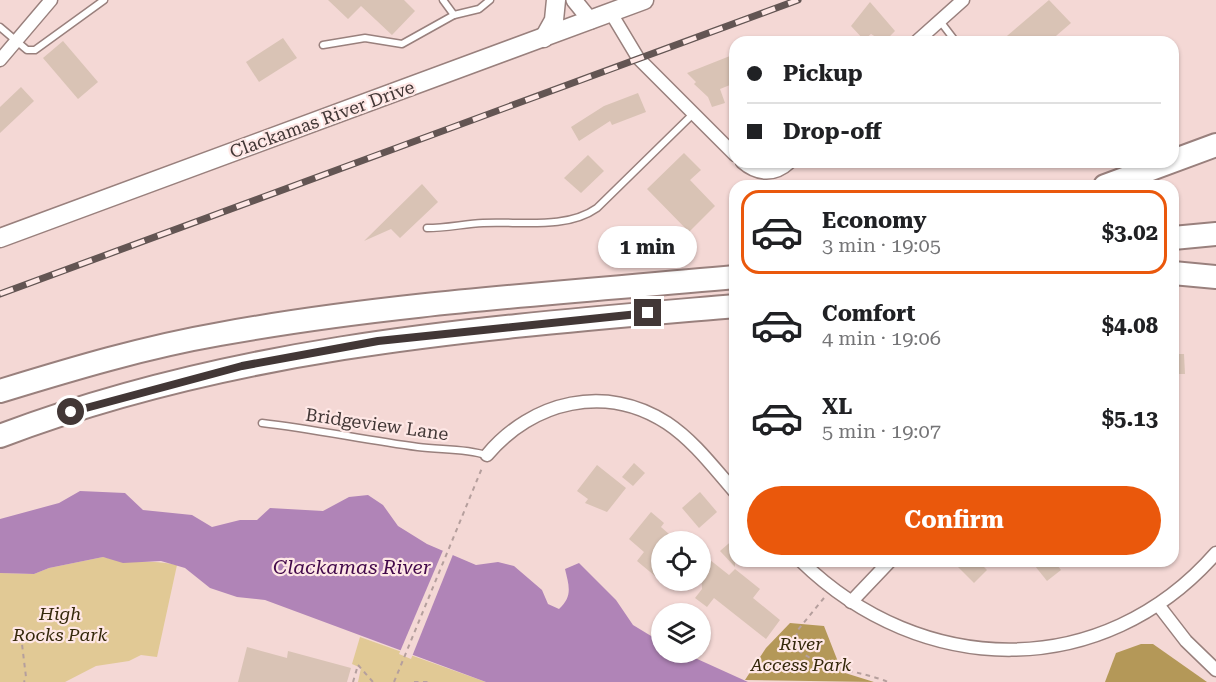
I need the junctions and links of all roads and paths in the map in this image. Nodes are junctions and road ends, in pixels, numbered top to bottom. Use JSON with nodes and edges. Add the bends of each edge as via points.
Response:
{"nodes":[{"id":1,"x":51,"y":0,"type":"edge"},
{"id":2,"x":104,"y":0,"type":"edge"},
{"id":3,"x":443,"y":0,"type":"edge"},
{"id":4,"x":490,"y":0,"type":"edge"},
{"id":5,"x":556,"y":0,"type":"edge"},
{"id":6,"x":574,"y":0,"type":"edge"},
{"id":7,"x":644,"y":0,"type":"edge"},
{"id":8,"x":963,"y":0,"type":"edge"},
{"id":9,"x":612,"y":13,"type":"junction"},
{"id":10,"x":454,"y":15,"type":"junction"},
{"id":11,"x":939,"y":20,"type":"junction"},
{"id":12,"x":591,"y":21,"type":"junction"},
{"id":13,"x":0,"y":27,"type":"edge"},
{"id":14,"x":922,"y":36,"type":"edge"},
{"id":15,"x":951,"y":36,"type":"edge"},
{"id":16,"x":544,"y":38,"type":"junction"},
{"id":17,"x":16,"y":41,"type":"junction"},
{"id":18,"x":323,"y":45,"type":"dead end"},
{"id":19,"x":0,"y":60,"type":"edge"},
{"id":20,"x":693,"y":114,"type":"junction"},
{"id":21,"x":1216,"y":145,"type":"edge"},
{"id":22,"x":729,"y":149,"type":"edge"},
{"id":23,"x":1179,"y":159,"type":"edge"},
{"id":24,"x":748,"y":168,"type":"edge"},
{"id":25,"x":782,"y":168,"type":"edge"},
{"id":26,"x":1154,"y":168,"type":"edge"},
{"id":27,"x":1121,"y":180,"type":"edge"},
{"id":28,"x":427,"y":228,"type":"dead end"},
{"id":29,"x":1216,"y":234,"type":"edge"},
{"id":30,"x":1179,"y":237,"type":"edge"},
{"id":31,"x":0,"y":238,"type":"edge"},
{"id":32,"x":1216,"y":264,"type":"edge"},
{"id":33,"x":1179,"y":267,"type":"edge"},
{"id":34,"x":729,"y":270,"type":"edge"},
{"id":35,"x":1179,"y":274,"type":"edge"},
{"id":36,"x":1216,"y":277,"type":"edge"},
{"id":37,"x":729,"y":278,"type":"edge"},
{"id":38,"x":665,"y":284,"type":"junction"},
{"id":39,"x":729,"y":307,"type":"edge"},
{"id":40,"x":0,"y":391,"type":"edge"},
{"id":41,"x":262,"y":423,"type":"dead end"},
{"id":42,"x":0,"y":436,"type":"edge"},
{"id":43,"x":484,"y":461,"type":"junction"},
{"id":44,"x":729,"y":485,"type":"edge"},
{"id":45,"x":1216,"y":553,"type":"edge"},
{"id":46,"x":808,"y":567,"type":"edge"},
{"id":47,"x":884,"y":567,"type":"edge"},
{"id":48,"x":833,"y":588,"type":"junction"},
{"id":49,"x":851,"y":602,"type":"junction"},
{"id":50,"x":1159,"y":606,"type":"junction"},
{"id":51,"x":21,"y":636,"type":"dead end"},
{"id":52,"x":1216,"y":670,"type":"edge"},
{"id":53,"x":24,"y":682,"type":"edge"},
{"id":54,"x":353,"y":682,"type":"edge"},
{"id":55,"x":373,"y":682,"type":"edge"},
{"id":56,"x":394,"y":682,"type":"edge"},
{"id":57,"x":414,"y":682,"type":"edge"},
{"id":58,"x":432,"y":682,"type":"edge"},
{"id":59,"x":888,"y":682,"type":"edge"}],
"edges":[{"from":1,"to":17,"type":"street"},
{"from":2,"to":17,"type":"lane","via":[[35,50],[27,50]]},
{"from":3,"to":10,"type":"lane"},
{"from":4,"to":10,"type":"lane","via":[[479,9]]},
{"from":5,"to":16,"type":"main road","via":[[554,20]]},
{"from":6,"to":12,"type":"street"},
{"from":7,"to":9,"type":"main road","name":"Clackamas River Drive"},
{"from":8,"to":11,"type":"street"},
{"from":9,"to":12,"type":"main road","name":"Clackamas River Drive"},
{"from":9,"to":20,"type":"street","via":[[638,58]]},
{"from":10,"to":18,"type":"lane","via":[[402,44],[365,38]]},
{"from":11,"to":14,"type":"street"},
{"from":11,"to":15,"type":"lane"},
{"from":12,"to":16,"type":"main road","name":"Clackamas River Drive"},
{"from":13,"to":17,"type":"lane"},
{"from":16,"to":31,"type":"main road","name":"Clackamas River Drive"},
{"from":17,"to":19,"type":"street"},
{"from":20,"to":22,"type":"street"},
{"from":20,"to":28,"type":"lane","via":[[584,218]]},
{"from":21,"to":23,"type":"highway"},
{"from":24,"to":25,"type":"street","via":[[765,173]]},
{"from":26,"to":27,"type":"highway"},
{"from":29,"to":30,"type":"highway"},
{"from":32,"to":33,"type":"highway"},
{"from":34,"to":38,"type":"highway"},
{"from":35,"to":36,"type":"highway"},
{"from":37,"to":38,"type":"highway"},
{"from":38,"to":40,"type":"highway","via":[[287,323],[147,350]]},
{"from":39,"to":42,"type":"highway","via":[[378,341],[191,378]]},
{"from":41,"to":43,"type":"lane","name":"Bridgeview Lane","via":[[417,447],[472,451]]},
{"from":43,"to":44,"type":"street","via":[[513,428],[537,414],[570,403],[611,402],[641,410],[668,424]]},
{"from":43,"to":56,"type":"path"},
{"from":45,"to":50,"type":"street"},
{"from":46,"to":48,"type":"street"},
{"from":47,"to":49,"type":"street"},
{"from":48,"to":49,"type":"street"},
{"from":48,"to":59,"type":"path","via":[[797,631],[796,648],[803,656],[820,663]]},
{"from":49,"to":50,"type":"street","via":[[931,640],[1008,650],[1065,645],[1100,636]]},
{"from":50,"to":52,"type":"street","via":[[1186,641]]},
{"from":51,"to":53,"type":"path"},
{"from":54,"to":55,"type":"path","via":[[358,665]]},
{"from":57,"to":58,"type":"path"}]}
